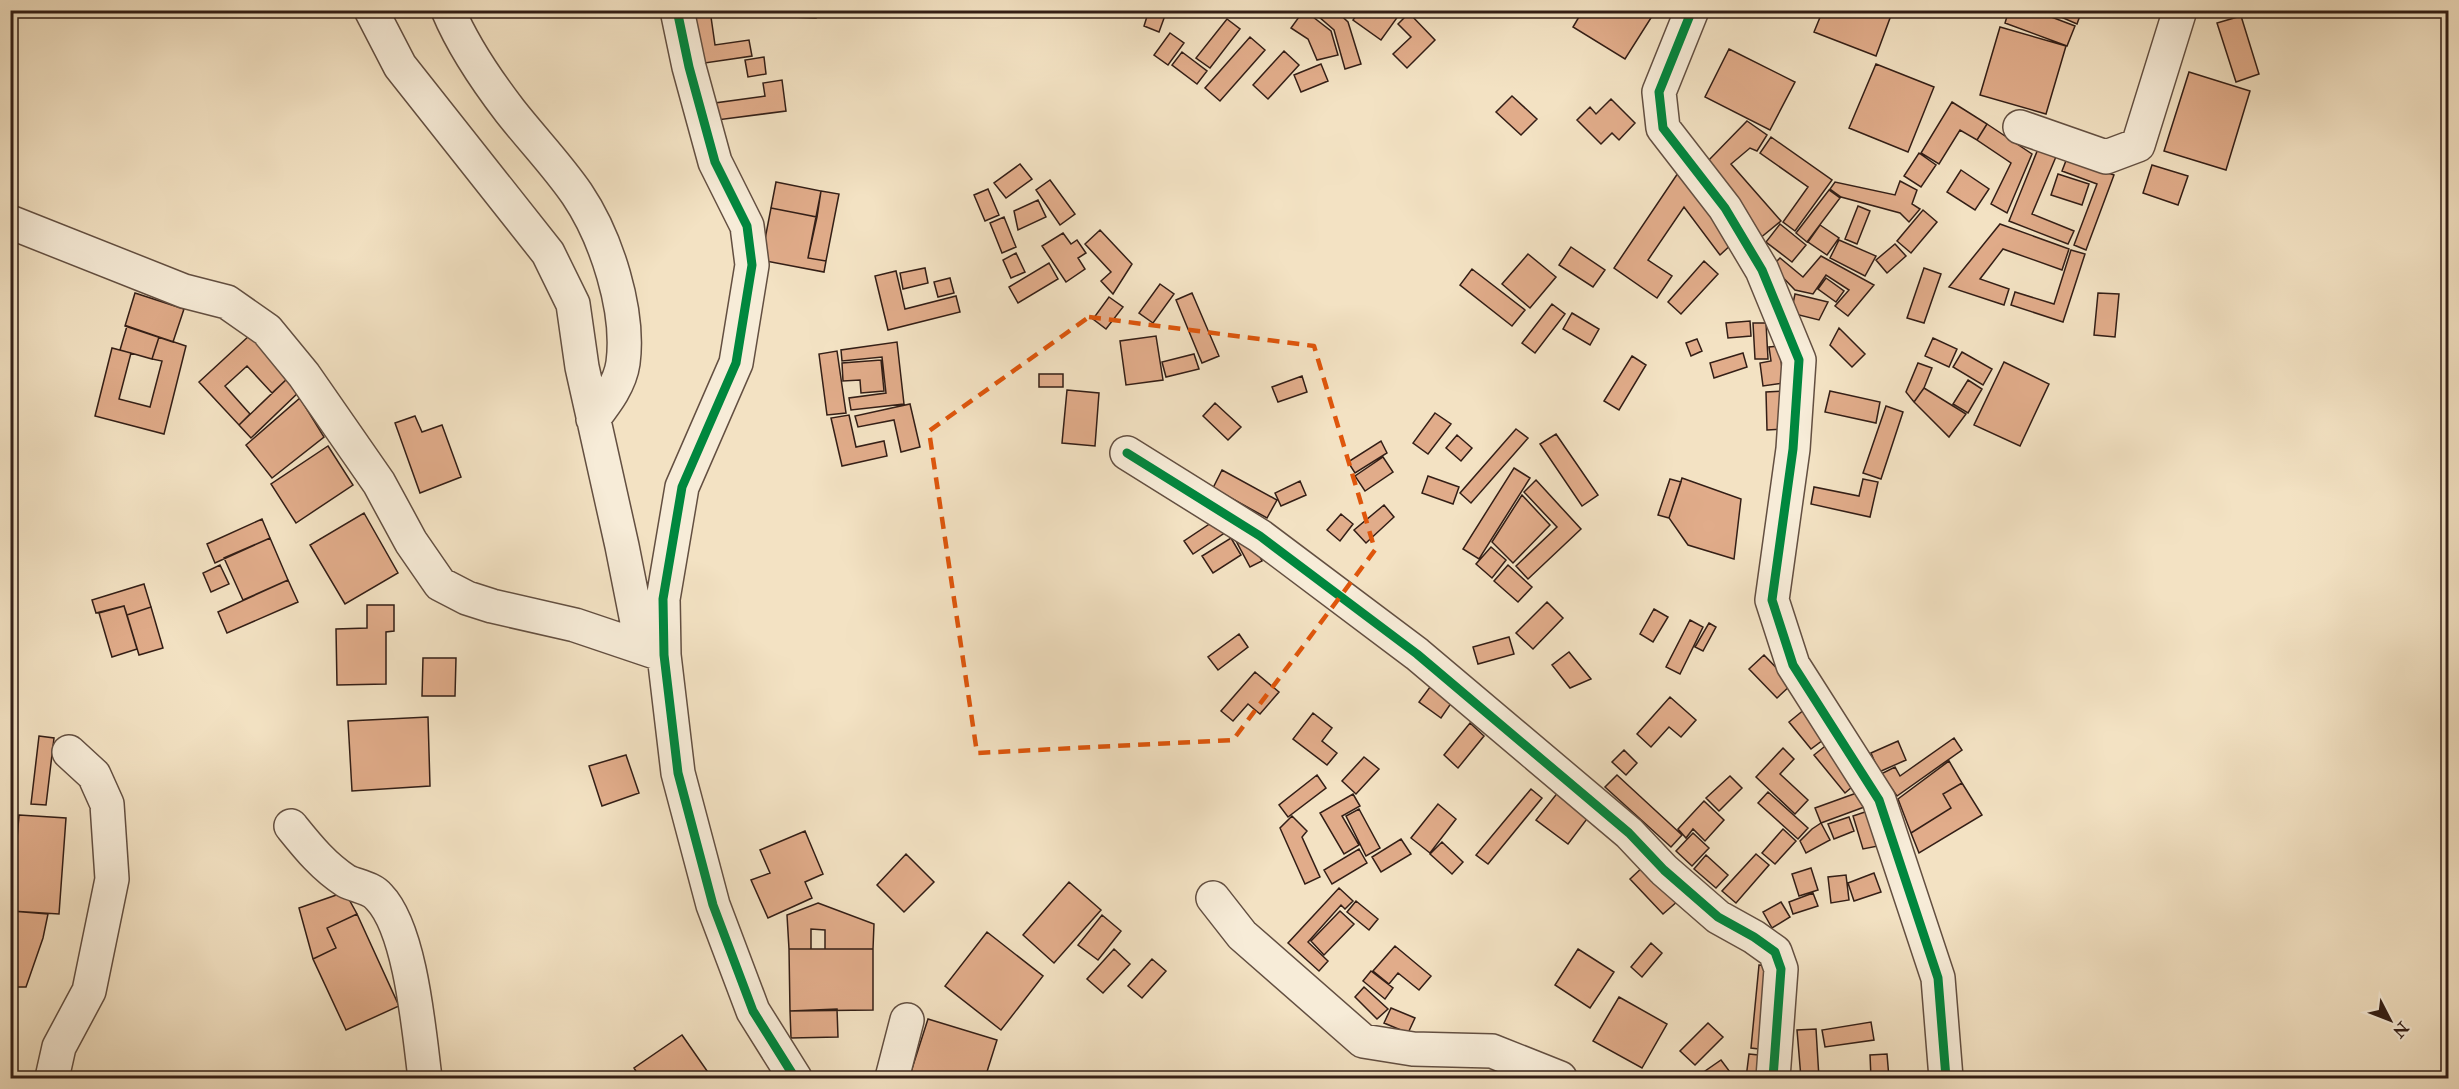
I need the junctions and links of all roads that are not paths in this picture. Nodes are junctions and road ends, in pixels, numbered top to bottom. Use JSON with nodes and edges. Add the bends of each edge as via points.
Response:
{"nodes":[{"id":1,"x":371,"y":10,"type":"edge"},
{"id":2,"x":448,"y":10,"type":"edge"},
{"id":3,"x":677,"y":10,"type":"edge"},
{"id":4,"x":1692,"y":10,"type":"edge"},
{"id":5,"x":2180,"y":10,"type":"edge"},
{"id":6,"x":2020,"y":127,"type":"dead end"},
{"id":7,"x":10,"y":222,"type":"edge"},
{"id":8,"x":593,"y":419,"type":"junction"},
{"id":9,"x":1127,"y":453,"type":"dead end"},
{"id":10,"x":653,"y":651,"type":"junction"},
{"id":11,"x":69,"y":752,"type":"dead end"},
{"id":12,"x":291,"y":826,"type":"dead end"},
{"id":13,"x":1213,"y":898,"type":"dead end"},
{"id":14,"x":907,"y":1020,"type":"dead end"},
{"id":15,"x":52,"y":1078,"type":"edge"},
{"id":16,"x":425,"y":1078,"type":"edge"},
{"id":17,"x":795,"y":1078,"type":"edge"},
{"id":18,"x":892,"y":1078,"type":"edge"},
{"id":19,"x":1560,"y":1078,"type":"edge"},
{"id":20,"x":1773,"y":1078,"type":"edge"},
{"id":21,"x":1946,"y":1078,"type":"edge"}],
"edges":[{"from":1,"to":8,"type":"street","via":[[399,66],[548,253],[573,304]]},
{"from":2,"to":8,"type":"street","via":[[457,31],[510,111],[578,195],[610,260],[623,317],[623,364],[612,394]]},
{"from":3,"to":10,"type":"street","via":[[715,162],[747,226],[752,265],[736,363],[682,487]]},
{"from":4,"to":21,"type":"street","via":[[1659,92],[1663,128],[1725,208],[1762,270],[1799,360],[1793,449],[1772,600],[1793,665],[1879,800],[1938,978]]},
{"from":5,"to":6,"type":"street","via":[[2138,145],[2106,157]]},
{"from":7,"to":10,"type":"street","via":[[184,291],[227,302],[267,330],[304,375],[379,483],[411,542],[440,584],[492,606],[575,625]]},
{"from":8,"to":10,"type":"street"},
{"from":9,"to":20,"type":"street","via":[[1260,536],[1417,654],[1629,833],[1718,917],[1775,952],[1781,969]]},
{"from":10,"to":17,"type":"street","via":[[678,773],[712,905],[753,1011]]},
{"from":11,"to":15,"type":"street","via":[[94,775],[107,804],[112,879],[89,991],[59,1047]]},
{"from":12,"to":16,"type":"street","via":[[319,862],[378,895],[394,917],[415,999]]},
{"from":13,"to":19,"type":"street","via":[[1242,935],[1363,1041],[1413,1049],[1492,1051]]},
{"from":14,"to":18,"type":"street"}]}
